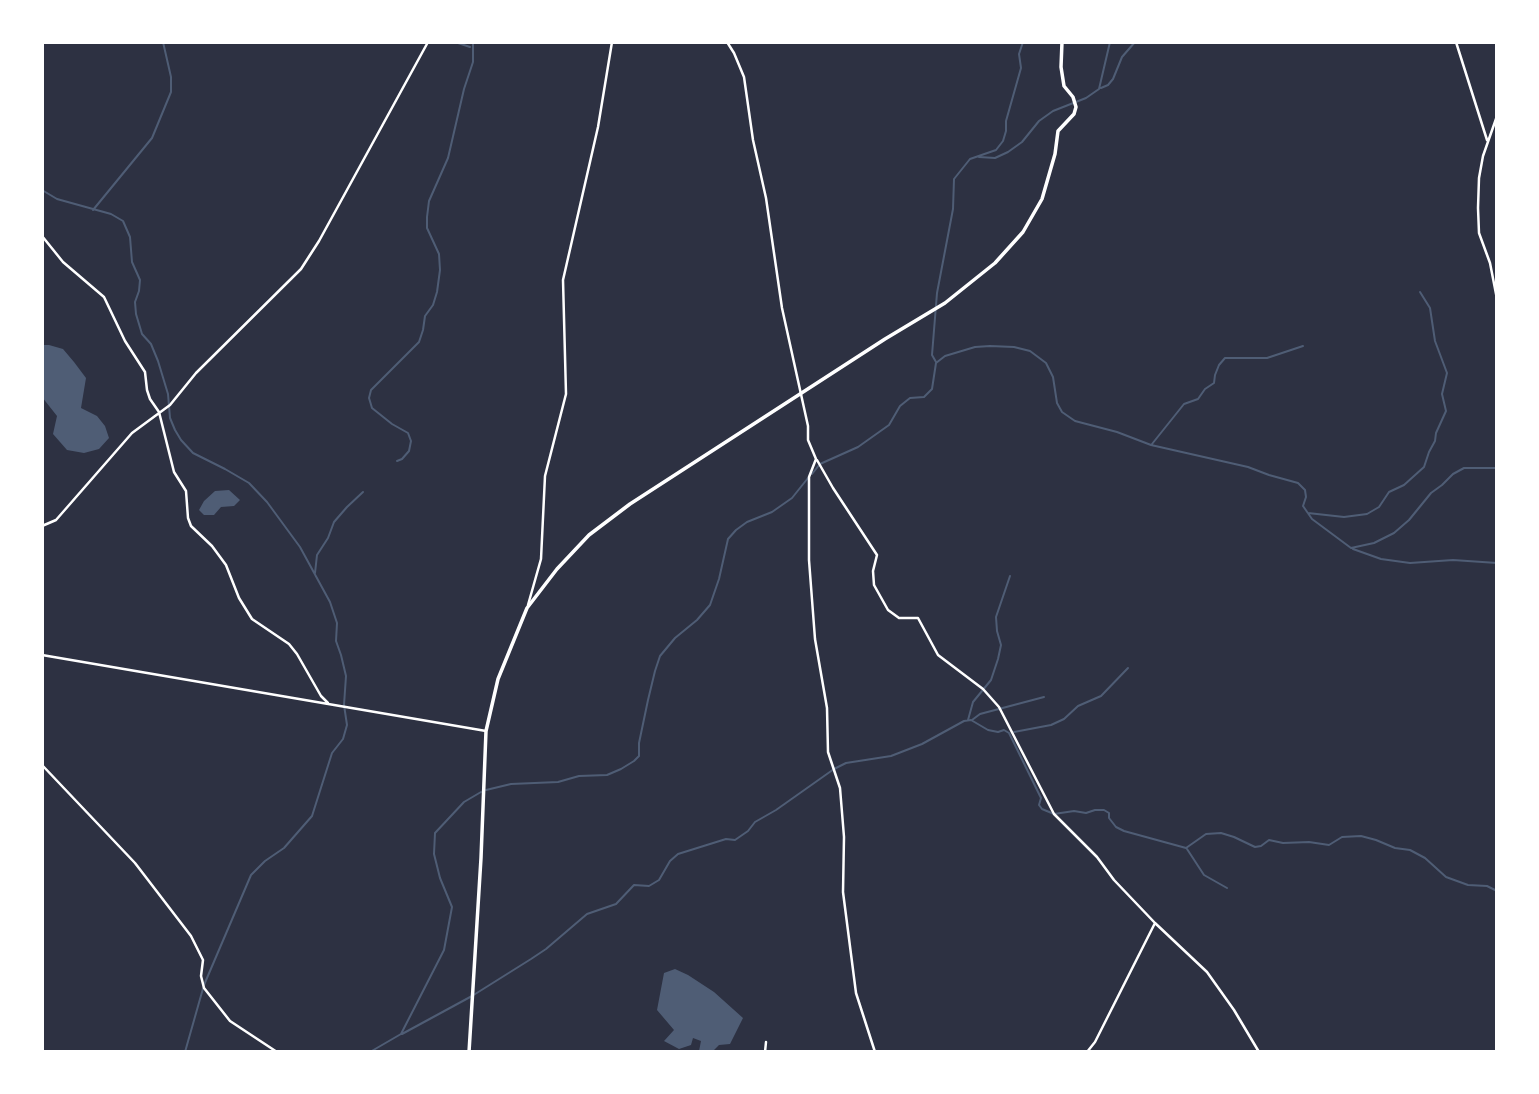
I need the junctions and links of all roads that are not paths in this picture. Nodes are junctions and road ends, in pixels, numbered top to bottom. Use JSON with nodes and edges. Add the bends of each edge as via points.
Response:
{"nodes":[{"id":1,"x":428,"y":42,"type":"edge"},
{"id":2,"x":611,"y":42,"type":"edge"},
{"id":3,"x":727,"y":42,"type":"edge"},
{"id":4,"x":1062,"y":42,"type":"edge"},
{"id":5,"x":1456,"y":42,"type":"edge"},
{"id":6,"x":1497,"y":116,"type":"edge"},
{"id":7,"x":1487,"y":140,"type":"junction"},
{"id":8,"x":42,"y":236,"type":"edge"},
{"id":9,"x":1497,"y":299,"type":"edge"},
{"id":10,"x":800,"y":394,"type":"junction"},
{"id":11,"x":159,"y":412,"type":"junction"},
{"id":12,"x":816,"y":457,"type":"junction"},
{"id":13,"x":42,"y":526,"type":"edge"},
{"id":14,"x":527,"y":608,"type":"junction"},
{"id":15,"x":42,"y":655,"type":"edge"},
{"id":16,"x":328,"y":703,"type":"junction"},
{"id":17,"x":486,"y":731,"type":"junction"},
{"id":18,"x":42,"y":765,"type":"edge"},
{"id":19,"x":1155,"y":923,"type":"junction"},
{"id":20,"x":766,"y":1042,"type":"dead end"},
{"id":21,"x":277,"y":1052,"type":"edge"},
{"id":22,"x":469,"y":1052,"type":"edge"},
{"id":23,"x":765,"y":1052,"type":"edge"},
{"id":24,"x":875,"y":1052,"type":"edge"},
{"id":25,"x":1087,"y":1052,"type":"edge"},
{"id":26,"x":1259,"y":1052,"type":"edge"}],
"edges":[{"from":1,"to":11,"type":"street","via":[[301,269]]},
{"from":2,"to":14,"type":"street","via":[[598,127],[563,280],[566,394],[545,477],[541,559]]},
{"from":3,"to":10,"type":"street","via":[[744,77]]},
{"from":4,"to":10,"type":"street","via":[[1064,86],[1076,107],[1058,131],[1042,200],[1023,232],[995,263],[945,303]]},
{"from":5,"to":7,"type":"street"},
{"from":6,"to":7,"type":"street"},
{"from":7,"to":9,"type":"street","via":[[1479,178],[1479,233]]},
{"from":8,"to":11,"type":"street","via":[[63,262],[104,296],[145,372],[150,399]]},
{"from":10,"to":12,"type":"street","via":[[808,440]]},
{"from":10,"to":14,"type":"street","via":[[589,535]]},
{"from":11,"to":13,"type":"street","via":[[132,433],[56,520]]},
{"from":11,"to":16,"type":"street","via":[[174,472],[186,491],[191,526],[226,565],[252,619],[289,644]]},
{"from":12,"to":19,"type":"street","via":[[877,555],[874,585],[888,610],[899,618],[918,618],[938,655],[999,707],[1054,814]]},
{"from":12,"to":24,"type":"street","via":[[809,477],[815,639],[827,708],[828,752],[840,788],[843,892],[856,993]]},
{"from":14,"to":17,"type":"street","via":[[498,679]]},
{"from":15,"to":16,"type":"street"},
{"from":16,"to":17,"type":"street"},
{"from":17,"to":22,"type":"street"},
{"from":18,"to":21,"type":"street","via":[[135,863],[191,936],[204,960],[204,988],[230,1021]]},
{"from":19,"to":25,"type":"street"},
{"from":19,"to":26,"type":"street","via":[[1207,972]]},
{"from":20,"to":23,"type":"street"}]}
